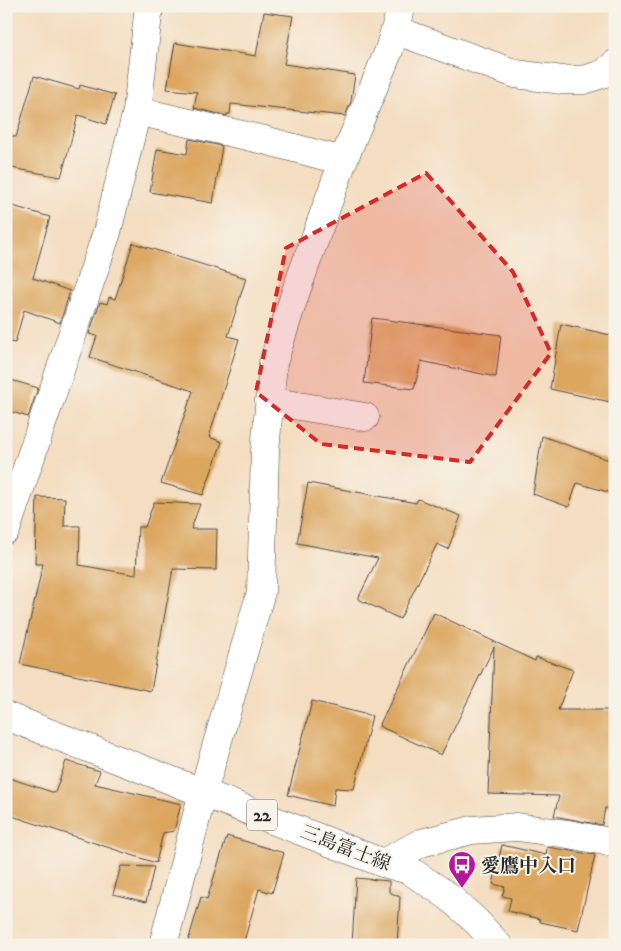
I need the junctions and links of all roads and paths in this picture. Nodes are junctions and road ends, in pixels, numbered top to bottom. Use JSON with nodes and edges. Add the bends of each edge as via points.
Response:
{"nodes":[{"id":1,"x":149,"y":6,"type":"edge"},
{"id":2,"x":399,"y":18,"type":"edge"},
{"id":3,"x":615,"y":64,"type":"edge"},
{"id":4,"x":136,"y":111,"type":"junction"},
{"id":5,"x":343,"y":161,"type":"junction"},
{"id":6,"x":269,"y":401,"type":"junction"},
{"id":7,"x":366,"y":417,"type":"dead end"},
{"id":8,"x":6,"y":530,"type":"edge"},
{"id":9,"x":6,"y":716,"type":"edge"},
{"id":10,"x":202,"y":792,"type":"junction"},
{"id":11,"x":615,"y":843,"type":"edge"},
{"id":12,"x":383,"y":863,"type":"junction"},
{"id":13,"x":162,"y":945,"type":"edge"},
{"id":14,"x":498,"y":945,"type":"edge"}],
"edges":[{"from":1,"to":4,"type":"street"},
{"from":2,"to":3,"type":"street","via":[[516,74],[584,80],[605,73]]},
{"from":2,"to":5,"type":"street"},
{"from":4,"to":5,"type":"street"},
{"from":4,"to":8,"type":"street","via":[[108,232]]},
{"from":5,"to":6,"type":"street","via":[[273,363]]},
{"from":6,"to":7,"type":"street"},
{"from":6,"to":10,"type":"street","via":[[264,451],[261,592]]},
{"from":9,"to":10,"type":"street","name":"三島富士線","number":"22"},
{"from":10,"to":12,"type":"street","name":"三島富士線","number":"22"},
{"from":10,"to":13,"type":"street"},
{"from":11,"to":12,"type":"street","via":[[517,827],[472,830],[421,843]]},
{"from":12,"to":14,"type":"street","name":"三島富士線","number":"22","via":[[409,870],[448,896]]}]}
